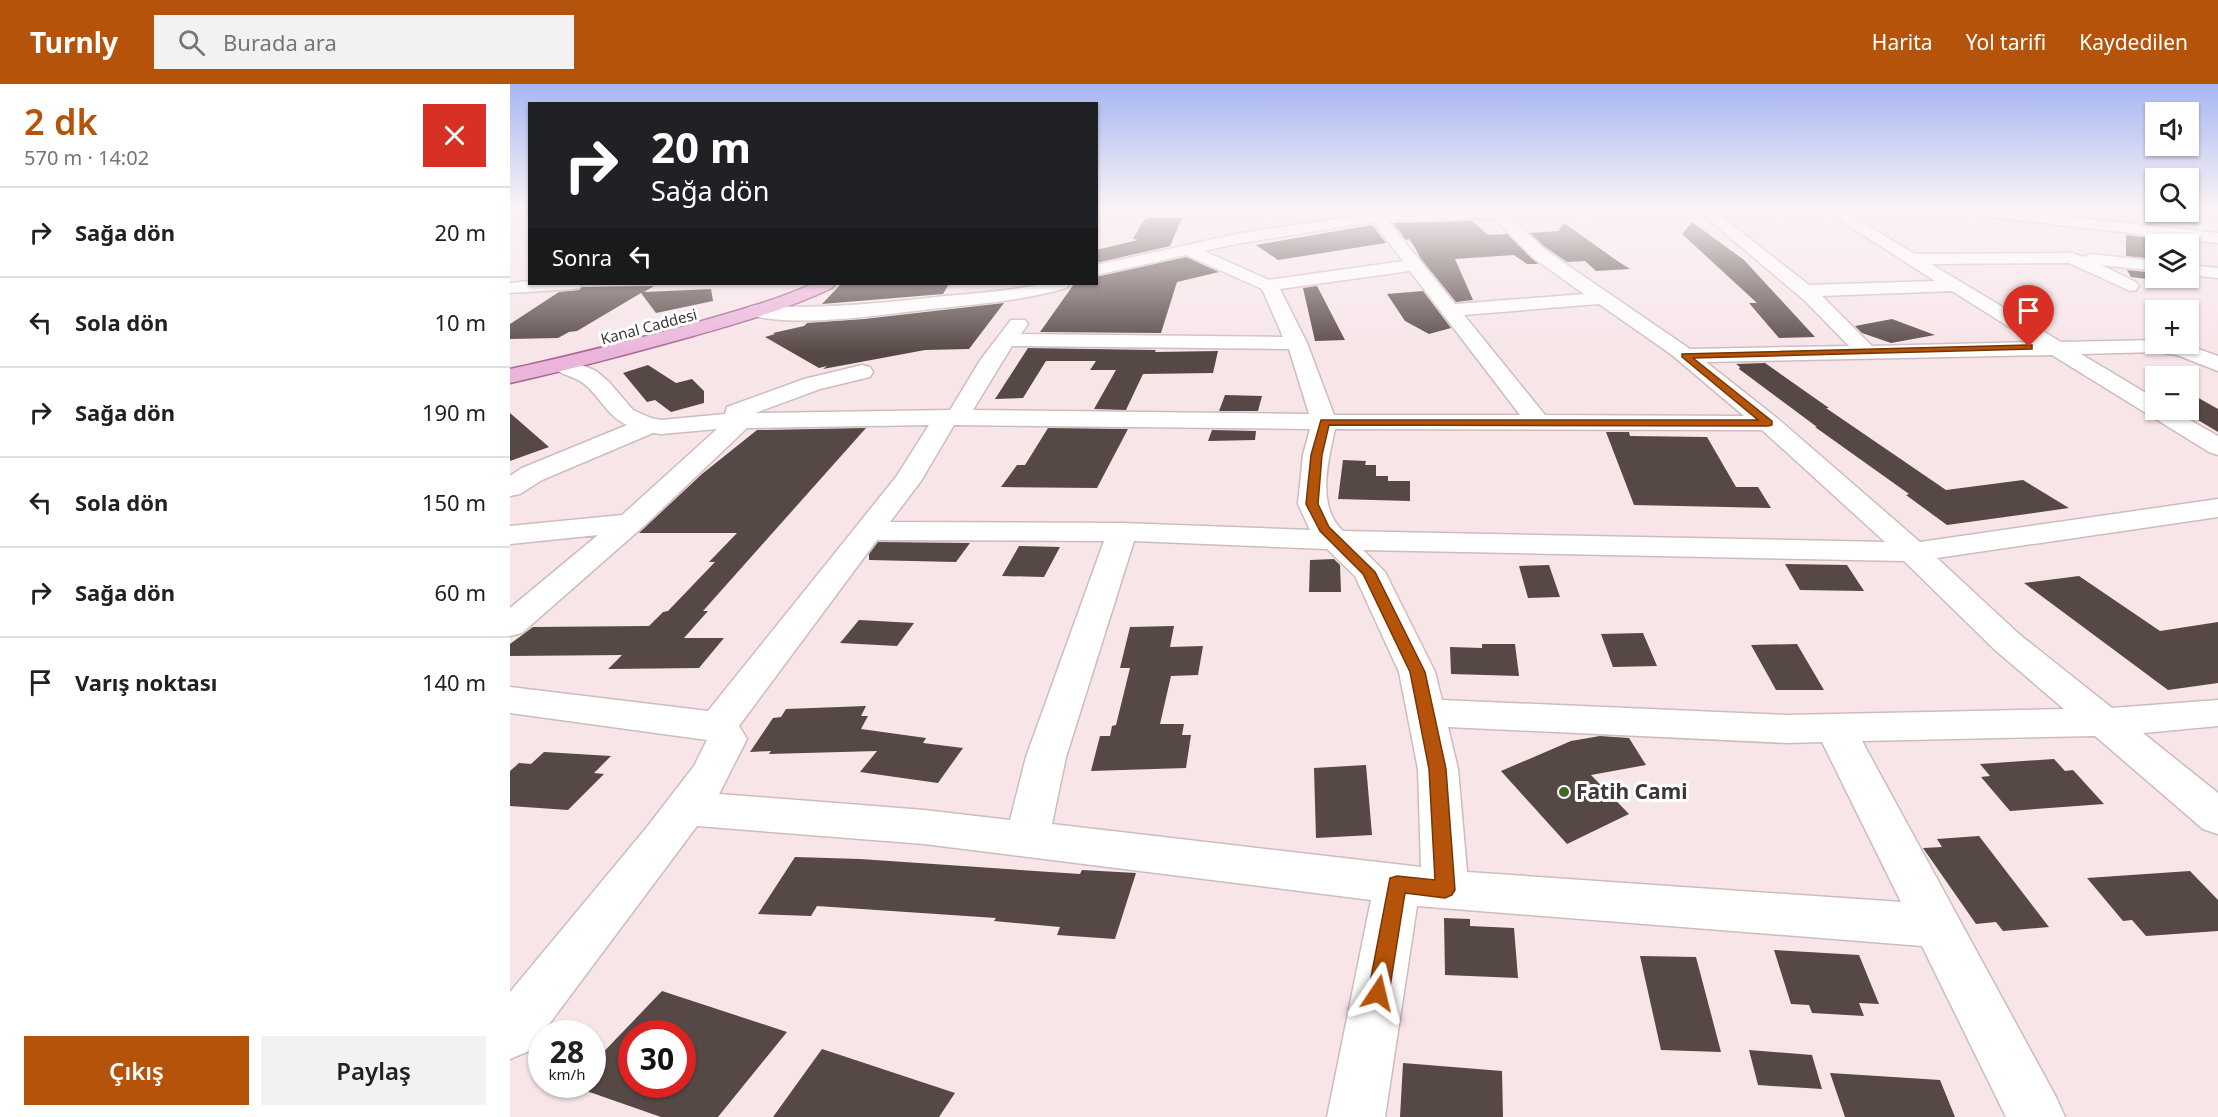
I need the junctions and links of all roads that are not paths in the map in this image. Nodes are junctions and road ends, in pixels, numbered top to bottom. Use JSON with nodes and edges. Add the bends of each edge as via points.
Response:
{"nodes":[{"id":1,"x":1155,"y":256,"type":"edge"},
{"id":2,"x":1202,"y":256,"type":"edge"},
{"id":3,"x":1407,"y":256,"type":"edge"},
{"id":4,"x":1542,"y":256,"type":"edge"},
{"id":5,"x":1762,"y":256,"type":"edge"},
{"id":6,"x":1905,"y":256,"type":"edge"},
{"id":7,"x":2068,"y":256,"type":"edge"},
{"id":8,"x":2072,"y":258,"type":"junction"},
{"id":9,"x":1909,"y":259,"type":"junction"},
{"id":10,"x":1414,"y":265,"type":"junction"},
{"id":11,"x":2145,"y":265,"type":"edge"},
{"id":12,"x":1098,"y":270,"type":"edge"},
{"id":13,"x":2199,"y":271,"type":"edge"},
{"id":14,"x":528,"y":272,"type":"edge"},
{"id":15,"x":2218,"y":273,"type":"edge"},
{"id":16,"x":552,"y":285,"type":"edge"},
{"id":17,"x":783,"y":285,"type":"edge"},
{"id":18,"x":824,"y":285,"type":"edge"},
{"id":19,"x":1269,"y":285,"type":"junction"},
{"id":20,"x":1050,"y":286,"type":"edge"},
{"id":21,"x":1953,"y":286,"type":"junction"},
{"id":22,"x":2130,"y":286,"type":"dead end"},
{"id":23,"x":510,"y":287,"type":"edge"},
{"id":24,"x":1806,"y":291,"type":"junction"},
{"id":25,"x":1600,"y":298,"type":"junction"},
{"id":26,"x":1449,"y":310,"type":"junction"},
{"id":27,"x":756,"y":311,"type":"junction"},
{"id":28,"x":1006,"y":340,"type":"junction"},
{"id":29,"x":1296,"y":343,"type":"junction"},
{"id":30,"x":2052,"y":347,"type":"junction"},
{"id":31,"x":1865,"y":351,"type":"junction"},
{"id":32,"x":1685,"y":356,"type":"junction"},
{"id":33,"x":510,"y":360,"type":"edge"},
{"id":34,"x":2218,"y":364,"type":"edge"},
{"id":35,"x":562,"y":365,"type":"junction"},
{"id":36,"x":862,"y":372,"type":"dead end"},
{"id":37,"x":510,"y":376,"type":"edge"},
{"id":38,"x":2145,"y":402,"type":"edge"},
{"id":39,"x":951,"y":417,"type":"junction"},
{"id":40,"x":2174,"y":420,"type":"edge"},
{"id":41,"x":740,"y":421,"type":"junction"},
{"id":42,"x":1324,"y":422,"type":"junction"},
{"id":43,"x":1538,"y":422,"type":"junction"},
{"id":44,"x":703,"y":423,"type":"junction"},
{"id":45,"x":1768,"y":423,"type":"junction"},
{"id":46,"x":650,"y":425,"type":"junction"},
{"id":47,"x":2218,"y":447,"type":"edge"},
{"id":48,"x":510,"y":488,"type":"edge"},
{"id":49,"x":2218,"y":508,"type":"edge"},
{"id":50,"x":629,"y":523,"type":"junction"},
{"id":51,"x":868,"y":531,"type":"junction"},
{"id":52,"x":1122,"y":532,"type":"junction"},
{"id":53,"x":510,"y":535,"type":"edge"},
{"id":54,"x":1336,"y":540,"type":"junction"},
{"id":55,"x":1913,"y":552,"type":"junction"},
{"id":56,"x":510,"y":625,"type":"edge"},
{"id":57,"x":510,"y":700,"type":"edge"},
{"id":58,"x":1426,"y":713,"type":"junction"},
{"id":59,"x":2218,"y":713,"type":"edge"},
{"id":60,"x":2104,"y":722,"type":"junction"},
{"id":61,"x":718,"y":726,"type":"junction"},
{"id":62,"x":1835,"y":728,"type":"junction"},
{"id":63,"x":686,"y":808,"type":"junction"},
{"id":64,"x":2218,"y":817,"type":"edge"},
{"id":65,"x":1027,"y":839,"type":"junction"},
{"id":66,"x":1421,"y":887,"type":"junction"},
{"id":67,"x":1938,"y":926,"type":"junction"},
{"id":68,"x":510,"y":1033,"type":"edge"},
{"id":69,"x":1356,"y":1117,"type":"edge"},
{"id":70,"x":2036,"y":1117,"type":"edge"}],
"edges":[{"from":1,"to":12,"type":"street"},
{"from":2,"to":19,"type":"street"},
{"from":3,"to":10,"type":"street"},
{"from":4,"to":25,"type":"street"},
{"from":5,"to":24,"type":"street"},
{"from":6,"to":9,"type":"street"},
{"from":7,"to":8,"type":"street"},
{"from":8,"to":9,"type":"street"},
{"from":8,"to":11,"type":"street"},
{"from":8,"to":22,"type":"street"},
{"from":9,"to":21,"type":"street"},
{"from":10,"to":19,"type":"street"},
{"from":10,"to":26,"type":"street"},
{"from":13,"to":15,"type":"street"},
{"from":14,"to":23,"type":"street"},
{"from":16,"to":23,"type":"street"},
{"from":17,"to":33,"type":"main road","name":"Kanal Caddesi","via":[[668,324]]},
{"from":18,"to":27,"type":"main road"},
{"from":19,"to":29,"type":"street"},
{"from":20,"to":27,"type":"street","via":[[1014,294],[836,312],[791,315]]},
{"from":20,"to":28,"type":"street"},
{"from":21,"to":24,"type":"street"},
{"from":21,"to":30,"type":"street"},
{"from":24,"to":31,"type":"street"},
{"from":25,"to":26,"type":"street"},
{"from":25,"to":32,"type":"street"},
{"from":26,"to":43,"type":"street"},
{"from":27,"to":35,"type":"main road"},
{"from":28,"to":29,"type":"street"},
{"from":28,"to":39,"type":"street"},
{"from":29,"to":42,"type":"street"},
{"from":30,"to":31,"type":"street"},
{"from":30,"to":34,"type":"street","via":[[2158,346],[2181,349]]},
{"from":30,"to":38,"type":"street"},
{"from":31,"to":32,"type":"street"},
{"from":32,"to":45,"type":"street"},
{"from":35,"to":37,"type":"main road"},
{"from":35,"to":46,"type":"street","via":[[588,376],[624,415]]},
{"from":36,"to":44,"type":"street","via":[[812,384]]},
{"from":39,"to":41,"type":"street"},
{"from":39,"to":42,"type":"street"},
{"from":39,"to":51,"type":"street"},
{"from":40,"to":47,"type":"street"},
{"from":41,"to":44,"type":"street"},
{"from":41,"to":50,"type":"street"},
{"from":42,"to":43,"type":"street"},
{"from":42,"to":54,"type":"street","via":[[1316,455],[1312,504],[1324,529]]},
{"from":43,"to":45,"type":"street"},
{"from":44,"to":46,"type":"street"},
{"from":45,"to":55,"type":"street"},
{"from":46,"to":48,"type":"street","via":[[532,474]]},
{"from":49,"to":55,"type":"street"},
{"from":50,"to":53,"type":"street"},
{"from":50,"to":56,"type":"street"},
{"from":51,"to":52,"type":"street"},
{"from":51,"to":61,"type":"street"},
{"from":52,"to":54,"type":"street"},
{"from":52,"to":65,"type":"street","via":[[1046,757]]},
{"from":54,"to":55,"type":"street"},
{"from":54,"to":58,"type":"street","via":[[1369,572],[1417,672]]},
{"from":55,"to":60,"type":"street","via":[[2007,642]]},
{"from":57,"to":61,"type":"street"},
{"from":58,"to":62,"type":"street"},
{"from":58,"to":66,"type":"street","via":[[1438,769]]},
{"from":59,"to":60,"type":"street"},
{"from":60,"to":62,"type":"street"},
{"from":60,"to":64,"type":"street"},
{"from":61,"to":63,"type":"street","via":[[727,739],[710,775]]},
{"from":62,"to":67,"type":"street"},
{"from":63,"to":65,"type":"street"},
{"from":63,"to":68,"type":"street"},
{"from":65,"to":66,"type":"street"},
{"from":66,"to":67,"type":"street"},
{"from":66,"to":69,"type":"street"},
{"from":67,"to":70,"type":"street"}]}
